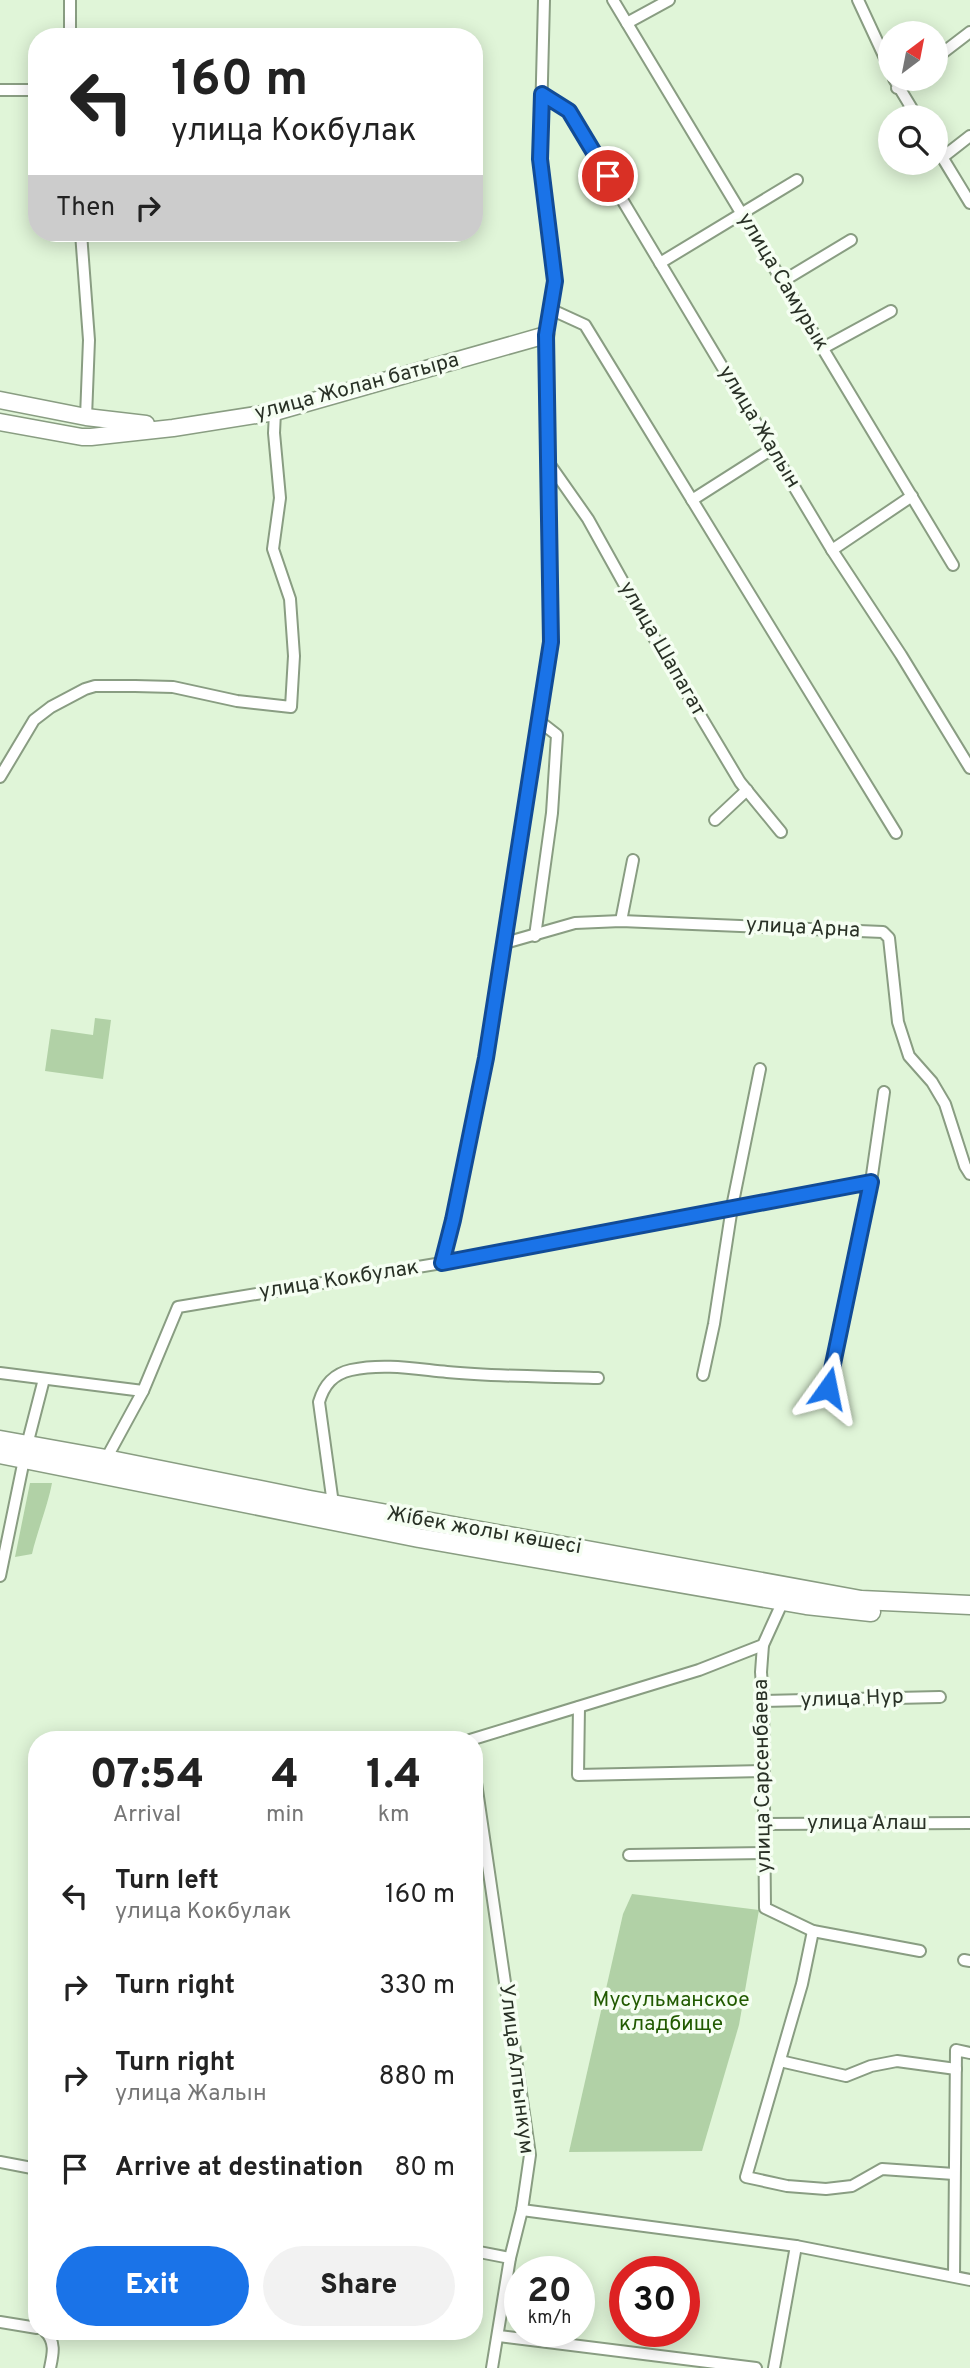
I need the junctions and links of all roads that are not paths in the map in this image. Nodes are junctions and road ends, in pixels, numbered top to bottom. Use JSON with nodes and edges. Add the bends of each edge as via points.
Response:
{"nodes":[{"id":1,"x":70,"y":0,"type":"edge"},
{"id":2,"x":544,"y":0,"type":"edge"},
{"id":3,"x":613,"y":0,"type":"edge"},
{"id":4,"x":669,"y":0,"type":"edge"},
{"id":5,"x":859,"y":1,"type":"edge"},
{"id":6,"x":627,"y":23,"type":"junction"},
{"id":7,"x":70,"y":28,"type":"edge"},
{"id":8,"x":970,"y":32,"type":"edge"},
{"id":9,"x":878,"y":43,"type":"edge"},
{"id":10,"x":948,"y":49,"type":"edge"},
{"id":11,"x":0,"y":90,"type":"edge"},
{"id":12,"x":28,"y":90,"type":"edge"},
{"id":13,"x":542,"y":94,"type":"junction"},
{"id":14,"x":970,"y":136,"type":"edge"},
{"id":15,"x":948,"y":153,"type":"edge"},
{"id":16,"x":948,"y":166,"type":"edge"},
{"id":17,"x":797,"y":180,"type":"dead end"},
{"id":18,"x":970,"y":203,"type":"edge"},
{"id":19,"x":742,"y":214,"type":"junction"},
{"id":20,"x":851,"y":240,"type":"dead end"},
{"id":21,"x":82,"y":242,"type":"edge"},
{"id":22,"x":660,"y":263,"type":"junction"},
{"id":23,"x":783,"y":281,"type":"junction"},
{"id":24,"x":550,"y":309,"type":"junction"},
{"id":25,"x":891,"y":311,"type":"dead end"},
{"id":26,"x":546,"y":335,"type":"junction"},
{"id":27,"x":823,"y":348,"type":"junction"},
{"id":28,"x":0,"y":400,"type":"edge"},
{"id":29,"x":275,"y":412,"type":"junction"},
{"id":30,"x":86,"y":417,"type":"junction"},
{"id":31,"x":0,"y":422,"type":"edge"},
{"id":32,"x":173,"y":428,"type":"junction"},
{"id":33,"x":772,"y":449,"type":"junction"},
{"id":34,"x":548,"y":463,"type":"junction"},
{"id":35,"x":912,"y":496,"type":"junction"},
{"id":36,"x":692,"y":500,"type":"junction"},
{"id":37,"x":832,"y":550,"type":"junction"},
{"id":38,"x":953,"y":565,"type":"dead end"},
{"id":39,"x":539,"y":721,"type":"junction"},
{"id":40,"x":970,"y":768,"type":"edge"},
{"id":41,"x":0,"y":777,"type":"edge"},
{"id":42,"x":747,"y":790,"type":"junction"},
{"id":43,"x":715,"y":820,"type":"dead end"},
{"id":44,"x":781,"y":832,"type":"dead end"},
{"id":45,"x":896,"y":833,"type":"dead end"},
{"id":46,"x":632,"y":860,"type":"dead end"},
{"id":47,"x":621,"y":922,"type":"junction"},
{"id":48,"x":535,"y":936,"type":"junction"},
{"id":49,"x":505,"y":943,"type":"junction"},
{"id":50,"x":760,"y":1069,"type":"dead end"},
{"id":51,"x":884,"y":1091,"type":"dead end"},
{"id":52,"x":970,"y":1174,"type":"edge"},
{"id":53,"x":871,"y":1182,"type":"junction"},
{"id":54,"x":732,"y":1207,"type":"junction"},
{"id":55,"x":442,"y":1263,"type":"junction"},
{"id":56,"x":0,"y":1373,"type":"edge"},
{"id":57,"x":703,"y":1375,"type":"dead end"},
{"id":58,"x":598,"y":1378,"type":"dead end"},
{"id":59,"x":44,"y":1379,"type":"junction"},
{"id":60,"x":828,"y":1388,"type":"dead end"},
{"id":61,"x":143,"y":1391,"type":"junction"},
{"id":62,"x":0,"y":1440,"type":"edge"},
{"id":63,"x":26,"y":1452,"type":"junction"},
{"id":64,"x":0,"y":1454,"type":"edge"},
{"id":65,"x":106,"y":1459,"type":"junction"},
{"id":66,"x":332,"y":1504,"type":"junction"},
{"id":67,"x":0,"y":1577,"type":"edge"},
{"id":68,"x":783,"y":1601,"type":"junction"},
{"id":69,"x":970,"y":1605,"type":"edge"},
{"id":70,"x":970,"y":1616,"type":"edge"},
{"id":71,"x":763,"y":1645,"type":"junction"},
{"id":72,"x":940,"y":1697,"type":"dead end"},
{"id":73,"x":763,"y":1701,"type":"junction"},
{"id":74,"x":579,"y":1707,"type":"junction"},
{"id":75,"x":483,"y":1736,"type":"edge"},
{"id":76,"x":763,"y":1771,"type":"junction"},
{"id":77,"x":970,"y":1823,"type":"edge"},
{"id":78,"x":765,"y":1824,"type":"junction"},
{"id":79,"x":483,"y":1831,"type":"edge"},
{"id":80,"x":764,"y":1853,"type":"junction"},
{"id":81,"x":629,"y":1855,"type":"dead end"},
{"id":82,"x":813,"y":1931,"type":"junction"},
{"id":83,"x":920,"y":1951,"type":"dead end"},
{"id":84,"x":970,"y":2053,"type":"edge"},
{"id":85,"x":780,"y":2061,"type":"junction"},
{"id":86,"x":956,"y":2069,"type":"junction"},
{"id":87,"x":0,"y":2162,"type":"edge"},
{"id":88,"x":28,"y":2167,"type":"edge"},
{"id":89,"x":954,"y":2174,"type":"junction"},
{"id":90,"x":522,"y":2210,"type":"junction"},
{"id":91,"x":796,"y":2246,"type":"junction"},
{"id":92,"x":483,"y":2253,"type":"edge"},
{"id":93,"x":510,"y":2256,"type":"edge"},
{"id":94,"x":504,"y":2257,"type":"edge"},
{"id":95,"x":954,"y":2276,"type":"junction"},
{"id":96,"x":970,"y":2280,"type":"edge"},
{"id":97,"x":504,"y":2301,"type":"edge"},
{"id":98,"x":0,"y":2322,"type":"edge"},
{"id":99,"x":28,"y":2327,"type":"edge"},
{"id":100,"x":499,"y":2336,"type":"junction"},
{"id":101,"x":51,"y":2340,"type":"edge"},
{"id":102,"x":50,"y":2368,"type":"edge"},
{"id":103,"x":492,"y":2368,"type":"edge"},
{"id":104,"x":756,"y":2368,"type":"edge"},
{"id":105,"x":774,"y":2368,"type":"edge"}],
"edges":[{"from":1,"to":7,"type":"street"},
{"from":2,"to":13,"type":"street"},
{"from":3,"to":6,"type":"street","name":"улица Самурык"},
{"from":4,"to":6,"type":"street"},
{"from":5,"to":9,"type":"street"},
{"from":6,"to":19,"type":"street","name":"улица Самурык"},
{"from":8,"to":10,"type":"street"},
{"from":11,"to":12,"type":"street"},
{"from":13,"to":22,"type":"street","name":"улица Жалын","via":[[569,111]]},
{"from":13,"to":24,"type":"street","via":[[540,159],[555,281]]},
{"from":14,"to":15,"type":"street"},
{"from":16,"to":18,"type":"street"},
{"from":17,"to":19,"type":"street"},
{"from":19,"to":22,"type":"street"},
{"from":19,"to":23,"type":"street","name":"улица Самурык"},
{"from":20,"to":23,"type":"street"},
{"from":21,"to":30,"type":"street","via":[[89,340]]},
{"from":22,"to":33,"type":"street","name":"улица Жалын"},
{"from":23,"to":27,"type":"street","name":"улица Самурык"},
{"from":24,"to":26,"type":"street"},
{"from":24,"to":36,"type":"street","via":[[584,325]]},
{"from":25,"to":27,"type":"street"},
{"from":26,"to":29,"type":"street","name":"улица Жолан батыра"},
{"from":26,"to":34,"type":"street"},
{"from":27,"to":35,"type":"street","name":"улица Самурык"},
{"from":28,"to":30,"type":"street"},
{"from":29,"to":32,"type":"street","name":"улица Жолан батыра"},
{"from":29,"to":41,"type":"street","via":[[280,498],[273,549],[292,611],[291,707],[173,687],[95,686],[34,720]]},
{"from":30,"to":32,"type":"street"},
{"from":31,"to":32,"type":"street","name":"улица Жолан батыра","via":[[82,437]]},
{"from":33,"to":36,"type":"street"},
{"from":33,"to":37,"type":"street","name":"улица Жалын"},
{"from":34,"to":39,"type":"street","via":[[551,642]]},
{"from":34,"to":42,"type":"street","name":"улица Шапагат","via":[[588,519]]},
{"from":35,"to":37,"type":"street"},
{"from":35,"to":38,"type":"street","name":"улица Самурык"},
{"from":36,"to":45,"type":"street"},
{"from":37,"to":40,"type":"street","name":"улица Жалын"},
{"from":39,"to":48,"type":"street","via":[[556,735],[552,813]]},
{"from":39,"to":49,"type":"street"},
{"from":42,"to":43,"type":"street"},
{"from":42,"to":44,"type":"street","name":"улица Шапагат"},
{"from":46,"to":47,"type":"street"},
{"from":47,"to":48,"type":"street","name":"улица Арна","via":[[575,923]]},
{"from":47,"to":52,"type":"street","name":"улица Арна","via":[[883,932],[889,938],[898,1022],[909,1056],[945,1104]]},
{"from":48,"to":49,"type":"street","name":"улица Арна"},
{"from":49,"to":55,"type":"street"},
{"from":50,"to":54,"type":"street"},
{"from":51,"to":53,"type":"street"},
{"from":53,"to":54,"type":"street","name":"улица Кокбулак"},
{"from":53,"to":60,"type":"street"},
{"from":54,"to":55,"type":"street","name":"улица Кокбулак"},
{"from":54,"to":57,"type":"street"},
{"from":55,"to":61,"type":"street","name":"улица Кокбулак","via":[[178,1307]]},
{"from":56,"to":59,"type":"street"},
{"from":58,"to":66,"type":"street","via":[[402,1366],[350,1370],[331,1379],[319,1402]]},
{"from":59,"to":61,"type":"street"},
{"from":59,"to":63,"type":"street"},
{"from":61,"to":65,"type":"street","name":"улица Кокбулак"},
{"from":62,"to":63,"type":"main road","name":"Жібек жолы көшесі"},
{"from":63,"to":64,"type":"main road","name":"Жібек жолы көшесі"},
{"from":63,"to":65,"type":"main road","name":"Жібек жолы көшесі"},
{"from":63,"to":67,"type":"street"},
{"from":63,"to":68,"type":"main road","name":"Жібек жолы көшесі","via":[[419,1538]]},
{"from":65,"to":66,"type":"main road","name":"Жібек жолы көшесі"},
{"from":66,"to":69,"type":"main road","name":"Жібек жолы көшесі","via":[[861,1600]]},
{"from":68,"to":70,"type":"main road","name":"Жібек жолы көшесі","via":[[855,1611]]},
{"from":68,"to":71,"type":"street"},
{"from":71,"to":73,"type":"street","name":"улица Сарсенбаева"},
{"from":71,"to":74,"type":"street"},
{"from":72,"to":73,"type":"street","name":"улица Нур"},
{"from":73,"to":76,"type":"street","name":"улица Сарсенбаева"},
{"from":74,"to":75,"type":"street"},
{"from":74,"to":76,"type":"street","via":[[578,1775]]},
{"from":76,"to":78,"type":"street","name":"улица Сарсенбаева"},
{"from":77,"to":78,"type":"street","name":"улица Алаш"},
{"from":78,"to":80,"type":"street","name":"улица Сарсенбаева"},
{"from":79,"to":90,"type":"street","name":"Улица Алтынкум","via":[[530,2155]]},
{"from":80,"to":81,"type":"street"},
{"from":80,"to":82,"type":"street","name":"улица Сарсенбаева","via":[[765,1908]]},
{"from":82,"to":83,"type":"street"},
{"from":82,"to":85,"type":"street"},
{"from":84,"to":86,"type":"street","via":[[956,2050]]},
{"from":85,"to":86,"type":"street","via":[[846,2076],[897,2061]]},
{"from":85,"to":89,"type":"street","via":[[746,2177],[826,2189],[852,2186],[882,2169]]},
{"from":86,"to":89,"type":"street"},
{"from":87,"to":88,"type":"street"},
{"from":89,"to":95,"type":"street"},
{"from":90,"to":91,"type":"street"},
{"from":90,"to":93,"type":"street","name":"Улица Алтынкум"},
{"from":91,"to":95,"type":"street"},
{"from":91,"to":105,"type":"street"},
{"from":92,"to":94,"type":"street"},
{"from":95,"to":96,"type":"street"},
{"from":97,"to":100,"type":"street","name":"Улица Алтынкум"},
{"from":98,"to":99,"type":"street"},
{"from":100,"to":103,"type":"street","name":"Улица Алтынкум"},
{"from":100,"to":104,"type":"street"},
{"from":101,"to":102,"type":"street"}]}
